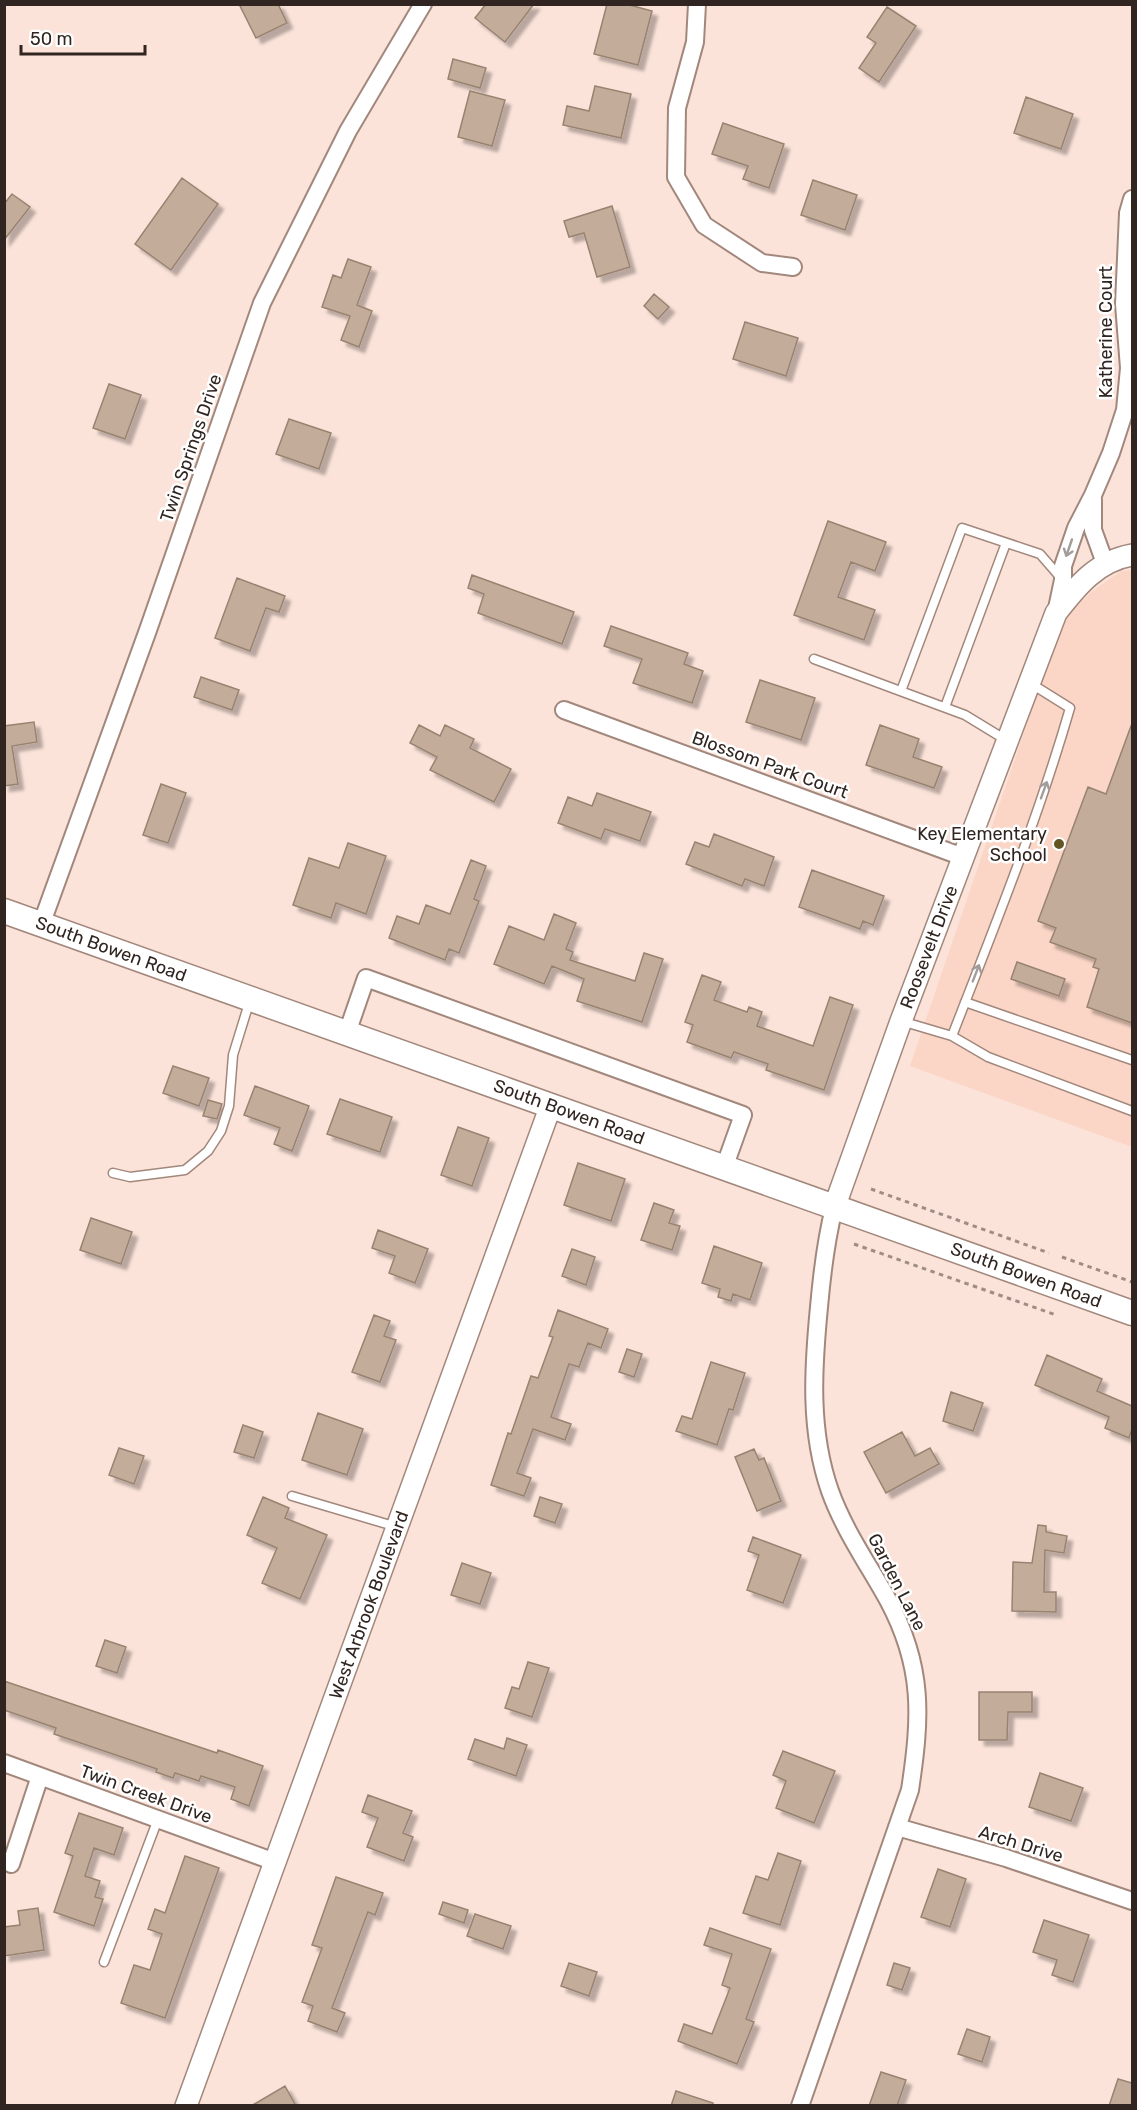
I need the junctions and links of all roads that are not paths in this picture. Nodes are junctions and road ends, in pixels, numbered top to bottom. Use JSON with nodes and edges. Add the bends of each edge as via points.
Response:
{"nodes":[{"id":1,"x":423,"y":4,"type":"edge"},
{"id":2,"x":697,"y":4,"type":"edge"},
{"id":3,"x":1132,"y":199,"type":"edge"},
{"id":4,"x":793,"y":267,"type":"dead end"},
{"id":5,"x":1094,"y":495,"type":"junction"},
{"id":6,"x":1006,"y":543,"type":"junction"},
{"id":7,"x":1132,"y":555,"type":"edge"},
{"id":8,"x":1105,"y":563,"type":"junction"},
{"id":9,"x":1063,"y":580,"type":"junction"},
{"id":10,"x":1056,"y":613,"type":"junction"},
{"id":11,"x":814,"y":659,"type":"dead end"},
{"id":12,"x":1029,"y":682,"type":"junction"},
{"id":13,"x":902,"y":691,"type":"junction"},
{"id":14,"x":945,"y":707,"type":"junction"},
{"id":15,"x":564,"y":710,"type":"dead end"},
{"id":16,"x":1007,"y":740,"type":"junction"},
{"id":17,"x":963,"y":857,"type":"junction"},
{"id":18,"x":4,"y":911,"type":"edge"},
{"id":19,"x":41,"y":925,"type":"junction"},
{"id":20,"x":250,"y":999,"type":"junction"},
{"id":21,"x":965,"y":1002,"type":"junction"},
{"id":22,"x":901,"y":1021,"type":"junction"},
{"id":23,"x":347,"y":1033,"type":"junction"},
{"id":24,"x":952,"y":1036,"type":"junction"},
{"id":25,"x":1132,"y":1060,"type":"edge"},
{"id":26,"x":551,"y":1105,"type":"junction"},
{"id":27,"x":1132,"y":1111,"type":"edge"},
{"id":28,"x":724,"y":1168,"type":"junction"},
{"id":29,"x":113,"y":1173,"type":"dead end"},
{"id":30,"x":834,"y":1208,"type":"junction"},
{"id":31,"x":1132,"y":1313,"type":"edge"},
{"id":32,"x":292,"y":1496,"type":"dead end"},
{"id":33,"x":398,"y":1527,"type":"junction"},
{"id":34,"x":4,"y":1763,"type":"edge"},
{"id":35,"x":40,"y":1776,"type":"junction"},
{"id":36,"x":159,"y":1818,"type":"junction"},
{"id":37,"x":897,"y":1827,"type":"junction"},
{"id":38,"x":275,"y":1862,"type":"junction"},
{"id":39,"x":11,"y":1864,"type":"dead end"},
{"id":40,"x":1132,"y":1901,"type":"edge"},
{"id":41,"x":104,"y":1962,"type":"dead end"},
{"id":42,"x":186,"y":2106,"type":"edge"},
{"id":43,"x":800,"y":2106,"type":"edge"}],
"edges":[{"from":1,"to":19,"type":"street","name":"Twin Springs Drive","via":[[348,131],[262,303]]},
{"from":2,"to":4,"type":"street","via":[[695,42],[677,108],[676,177],[704,225],[762,263]]},
{"from":3,"to":5,"type":"street","name":"Katherine Court","via":[[1124,304],[1129,368],[1125,410]]},
{"from":5,"to":8,"type":"street","name":"Katherine Court","via":[[1093,530]]},
{"from":5,"to":9,"type":"street","name":"Katherine Court","one_way":true,"via":[[1076,528],[1063,566]]},
{"from":6,"to":9,"type":"lane","via":[[1040,554]]},
{"from":6,"to":13,"type":"lane","via":[[962,528]]},
{"from":6,"to":14,"type":"lane"},
{"from":7,"to":8,"type":"street","name":"Roosevelt Drive"},
{"from":8,"to":10,"type":"street","name":"Roosevelt Drive","via":[[1076,588]]},
{"from":9,"to":10,"type":"street","name":"Katherine Court"},
{"from":10,"to":12,"type":"street","name":"Roosevelt Drive"},
{"from":11,"to":13,"type":"lane"},
{"from":12,"to":16,"type":"street","name":"Roosevelt Drive"},
{"from":21,"to":12,"type":"lane","one_way":true,"via":[[1054,763],[1070,708]]},
{"from":13,"to":14,"type":"lane"},
{"from":14,"to":16,"type":"lane"},
{"from":15,"to":17,"type":"street","name":"Blossom Park Court"},
{"from":16,"to":17,"type":"street","name":"Roosevelt Drive"},
{"from":17,"to":22,"type":"street","name":"Roosevelt Drive"},
{"from":18,"to":19,"type":"main road","name":"South Bowen Road"},
{"from":19,"to":20,"type":"main road","name":"South Bowen Road"},
{"from":20,"to":23,"type":"main road","name":"South Bowen Road"},
{"from":20,"to":29,"type":"lane","via":[[233,1055],[230,1106],[208,1151],[185,1170],[130,1177]]},
{"from":21,"to":24,"type":"lane"},
{"from":21,"to":25,"type":"lane"},
{"from":22,"to":24,"type":"lane"},
{"from":22,"to":30,"type":"street","name":"Roosevelt Drive"},
{"from":23,"to":26,"type":"main road","name":"South Bowen Road"},
{"from":23,"to":28,"type":"street","via":[[366,978],[743,1115]]},
{"from":24,"to":27,"type":"lane","via":[[988,1057]]},
{"from":26,"to":28,"type":"main road","name":"South Bowen Road"},
{"from":26,"to":33,"type":"street","name":"West Arbrook Boulevard"},
{"from":28,"to":30,"type":"main road","name":"South Bowen Road"},
{"from":30,"to":31,"type":"main road","name":"South Bowen Road"},
{"from":30,"to":37,"type":"street","name":"Garden Lane","via":[[822,1279],[813,1410],[830,1491],[842,1520],[890,1603],[916,1673],[916,1752],[910,1790]]},
{"from":32,"to":33,"type":"lane"},
{"from":33,"to":38,"type":"street","name":"West Arbrook Boulevard"},
{"from":34,"to":35,"type":"street","name":"Twin Creek Drive"},
{"from":35,"to":36,"type":"street","name":"Twin Creek Drive"},
{"from":35,"to":39,"type":"street"},
{"from":36,"to":38,"type":"street","name":"Twin Creek Drive"},
{"from":36,"to":41,"type":"lane"},
{"from":37,"to":40,"type":"street","name":"Arch Drive","via":[[1006,1858]]},
{"from":37,"to":43,"type":"street","name":"Garden Lane"},
{"from":38,"to":42,"type":"street","name":"West Arbrook Boulevard"}]}
